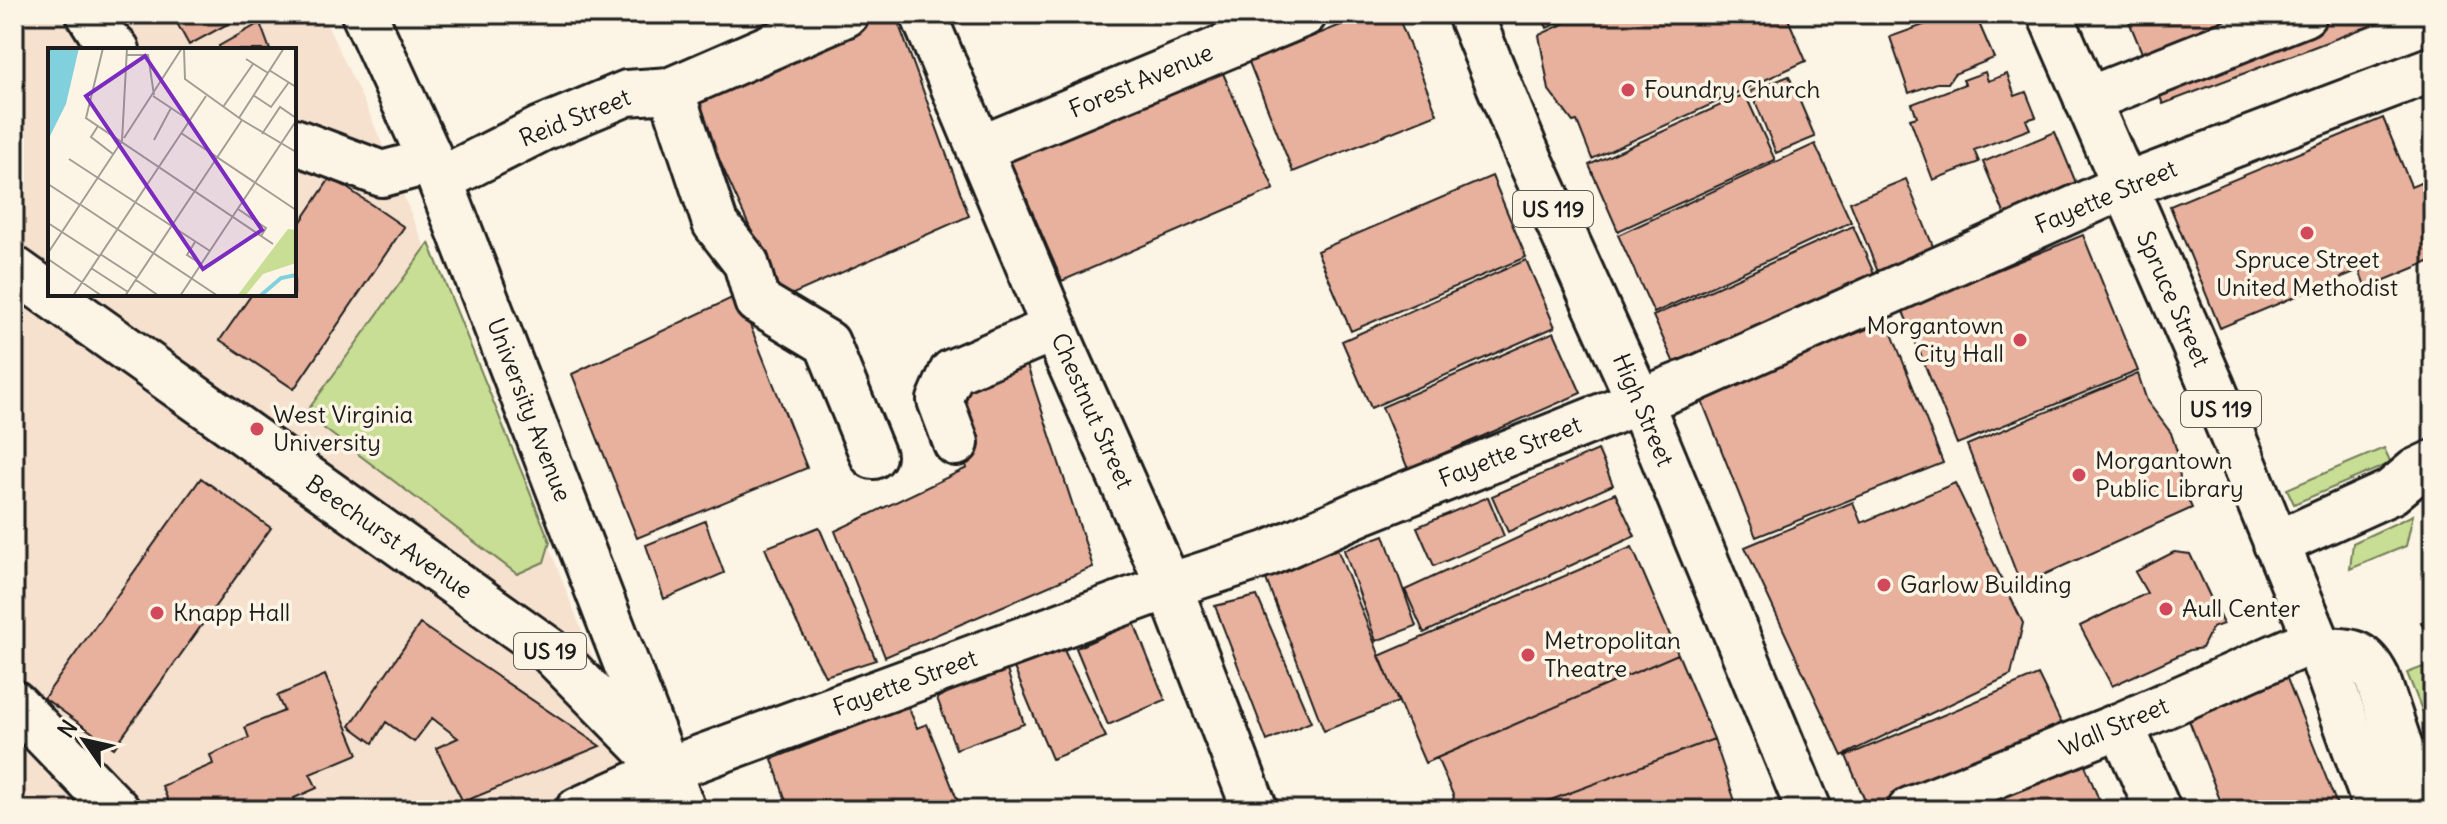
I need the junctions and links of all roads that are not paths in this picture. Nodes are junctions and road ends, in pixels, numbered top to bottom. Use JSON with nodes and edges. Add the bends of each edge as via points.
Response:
{"nodes":[{"id":1,"x":89,"y":14,"type":"edge"},
{"id":2,"x":364,"y":14,"type":"edge"},
{"id":3,"x":846,"y":14,"type":"edge"},
{"id":4,"x":923,"y":14,"type":"edge"},
{"id":5,"x":1304,"y":14,"type":"edge"},
{"id":6,"x":1470,"y":14,"type":"edge"},
{"id":7,"x":2050,"y":14,"type":"edge"},
{"id":8,"x":2304,"y":14,"type":"edge"},
{"id":9,"x":115,"y":48,"type":"edge"},
{"id":10,"x":2429,"y":84,"type":"edge"},
{"id":11,"x":671,"y":90,"type":"junction"},
{"id":12,"x":2087,"y":100,"type":"junction"},
{"id":13,"x":296,"y":142,"type":"edge"},
{"id":14,"x":979,"y":149,"type":"junction"},
{"id":15,"x":436,"y":171,"type":"junction"},
{"id":16,"x":2125,"y":186,"type":"junction"},
{"id":17,"x":14,"y":269,"type":"edge"},
{"id":18,"x":48,"y":293,"type":"edge"},
{"id":19,"x":52,"y":296,"type":"edge"},
{"id":20,"x":1055,"y":328,"type":"junction"},
{"id":21,"x":1640,"y":401,"type":"junction"},
{"id":22,"x":956,"y":443,"type":"dead end"},
{"id":23,"x":873,"y":456,"type":"dead end"},
{"id":24,"x":2433,"y":463,"type":"edge"},
{"id":25,"x":2412,"y":494,"type":"edge"},
{"id":26,"x":2276,"y":544,"type":"junction"},
{"id":27,"x":1169,"y":586,"type":"junction"},
{"id":28,"x":2318,"y":645,"type":"junction"},
{"id":29,"x":14,"y":703,"type":"edge"},
{"id":30,"x":2121,"y":725,"type":"junction"},
{"id":31,"x":667,"y":770,"type":"junction"},
{"id":32,"x":117,"y":810,"type":"edge"},
{"id":33,"x":578,"y":810,"type":"edge"},
{"id":34,"x":683,"y":810,"type":"edge"},
{"id":35,"x":1255,"y":810,"type":"edge"},
{"id":36,"x":1809,"y":810,"type":"edge"},
{"id":37,"x":1910,"y":810,"type":"edge"},
{"id":38,"x":2158,"y":810,"type":"edge"},
{"id":39,"x":2377,"y":810,"type":"edge"},
{"id":40,"x":2421,"y":810,"type":"edge"}],
"edges":[{"from":1,"to":9,"type":"street"},
{"from":2,"to":15,"type":"street","name":"University Avenue"},
{"from":3,"to":11,"type":"street","name":"Reid Street"},
{"from":4,"to":14,"type":"street","name":"Chestnut Street"},
{"from":5,"to":14,"type":"street","name":"Forest Avenue"},
{"from":6,"to":21,"type":"street","name":"High Street","number":"US 119"},
{"from":7,"to":12,"type":"street","name":"Spruce Street","number":"US 119"},
{"from":8,"to":12,"type":"street"},
{"from":10,"to":16,"type":"street","name":"Fayette Street"},
{"from":11,"to":15,"type":"street","name":"Reid Street","via":[[627,93]]},
{"from":11,"to":23,"type":"street","via":[[715,223],[746,263],[757,301],[827,343]]},
{"from":12,"to":16,"type":"street","name":"Spruce Street","number":"US 119"},
{"from":13,"to":15,"type":"street","name":"Reid Street","via":[[382,174]]},
{"from":14,"to":20,"type":"street","name":"Chestnut Street"},
{"from":15,"to":31,"type":"street","name":"University Avenue"},
{"from":16,"to":21,"type":"street","name":"Fayette Street"},
{"from":16,"to":26,"type":"street","name":"Spruce Street","number":"US 119"},
{"from":17,"to":18,"type":"street","name":"Beechurst Avenue","number":"US 19"},
{"from":19,"to":31,"type":"street","name":"Beechurst Avenue","number":"US 19","via":[[549,650]]},
{"from":20,"to":22,"type":"street","via":[[952,372],[940,400]]},
{"from":20,"to":27,"type":"street","name":"Chestnut Street"},
{"from":21,"to":27,"type":"street","name":"Fayette Street","via":[[1267,554]]},
{"from":21,"to":36,"type":"street","name":"High Street","number":"US 119"},
{"from":24,"to":25,"type":"street","via":[[2416,471]]},
{"from":25,"to":26,"type":"street"},
{"from":26,"to":28,"type":"street","name":"Spruce Street","number":"US 119"},
{"from":27,"to":31,"type":"street","name":"Fayette Street"},
{"from":27,"to":35,"type":"street","name":"Chestnut Street"},
{"from":28,"to":30,"type":"street","name":"Wall Street"},
{"from":28,"to":39,"type":"street","name":"Spruce Street","number":"US 119"},
{"from":28,"to":40,"type":"street","via":[[2357,653],[2369,661]]},
{"from":29,"to":32,"type":"street"},
{"from":30,"to":37,"type":"street","name":"Wall Street"},
{"from":30,"to":38,"type":"street"},
{"from":31,"to":33,"type":"street","name":"Fayette Street"},
{"from":31,"to":34,"type":"street","name":"University Avenue","number":"US 19"}]}
